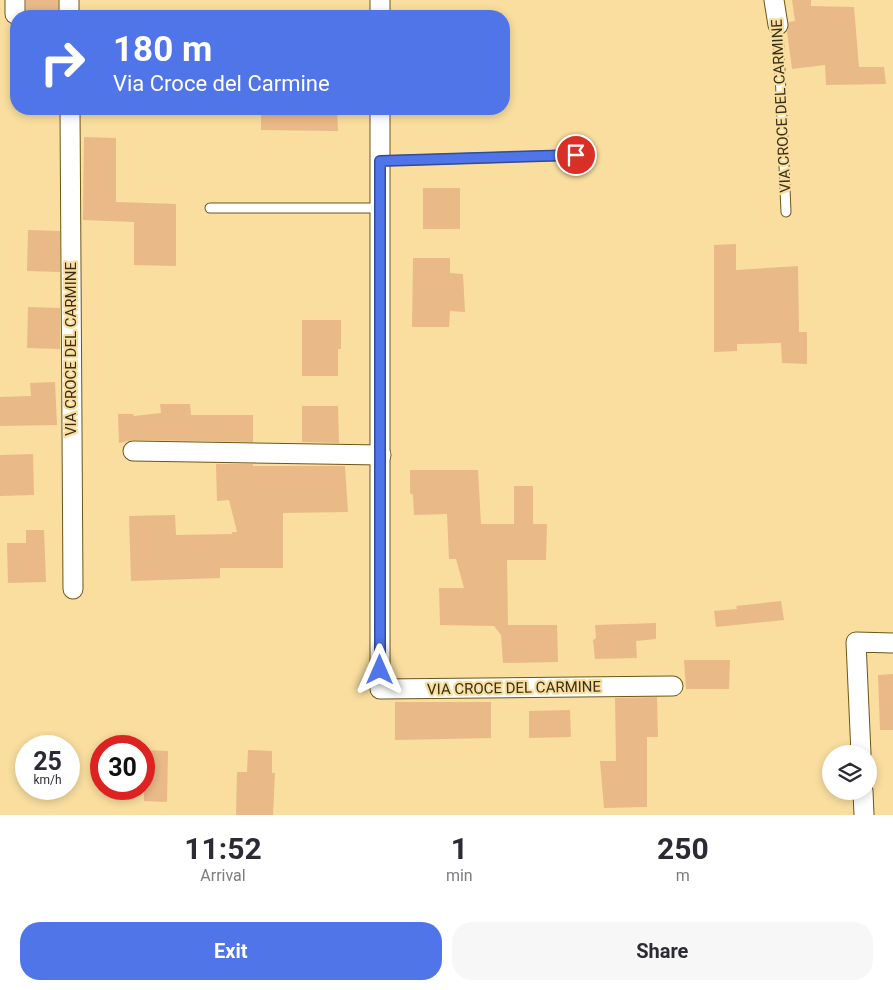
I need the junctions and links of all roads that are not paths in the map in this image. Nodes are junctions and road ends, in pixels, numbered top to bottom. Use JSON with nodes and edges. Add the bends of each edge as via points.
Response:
{"nodes":[{"id":1,"x":774,"y":0,"type":"edge"},
{"id":2,"x":778,"y":25,"type":"joint"},
{"id":3,"x":70,"y":115,"type":"edge"},
{"id":4,"x":380,"y":115,"type":"edge"},
{"id":5,"x":576,"y":155,"type":"dead end"},
{"id":6,"x":380,"y":161,"type":"junction"},
{"id":7,"x":210,"y":208,"type":"dead end"},
{"id":8,"x":379,"y":208,"type":"junction"},
{"id":9,"x":786,"y":212,"type":"dead end"},
{"id":10,"x":133,"y":451,"type":"dead end"},
{"id":11,"x":381,"y":455,"type":"junction"},
{"id":12,"x":72,"y":589,"type":"dead end"},
{"id":13,"x":893,"y":643,"type":"edge"},
{"id":14,"x":673,"y":686,"type":"dead end"},
{"id":15,"x":861,"y":745,"type":"edge"},
{"id":16,"x":863,"y":800,"type":"edge"},
{"id":17,"x":864,"y":815,"type":"edge"}],
"edges":[{"from":1,"to":2,"type":"street","name":"VIA CROCE DEL CARMINE"},
{"from":2,"to":9,"type":"lane","name":"VIA CROCE DEL CARMINE"},
{"from":3,"to":12,"type":"street","name":"VIA CROCE DEL CARMINE"},
{"from":4,"to":6,"type":"street","name":"VIA CROCE DEL CARMINE"},
{"from":5,"to":6,"type":"lane"},
{"from":6,"to":8,"type":"street","name":"VIA CROCE DEL CARMINE"},
{"from":7,"to":8,"type":"lane"},
{"from":8,"to":11,"type":"street","name":"VIA CROCE DEL CARMINE"},
{"from":10,"to":11,"type":"street"},
{"from":11,"to":14,"type":"street","name":"VIA CROCE DEL CARMINE","via":[[380,689]]},
{"from":13,"to":15,"type":"street","via":[[856,642]]},
{"from":16,"to":17,"type":"street"}]}
